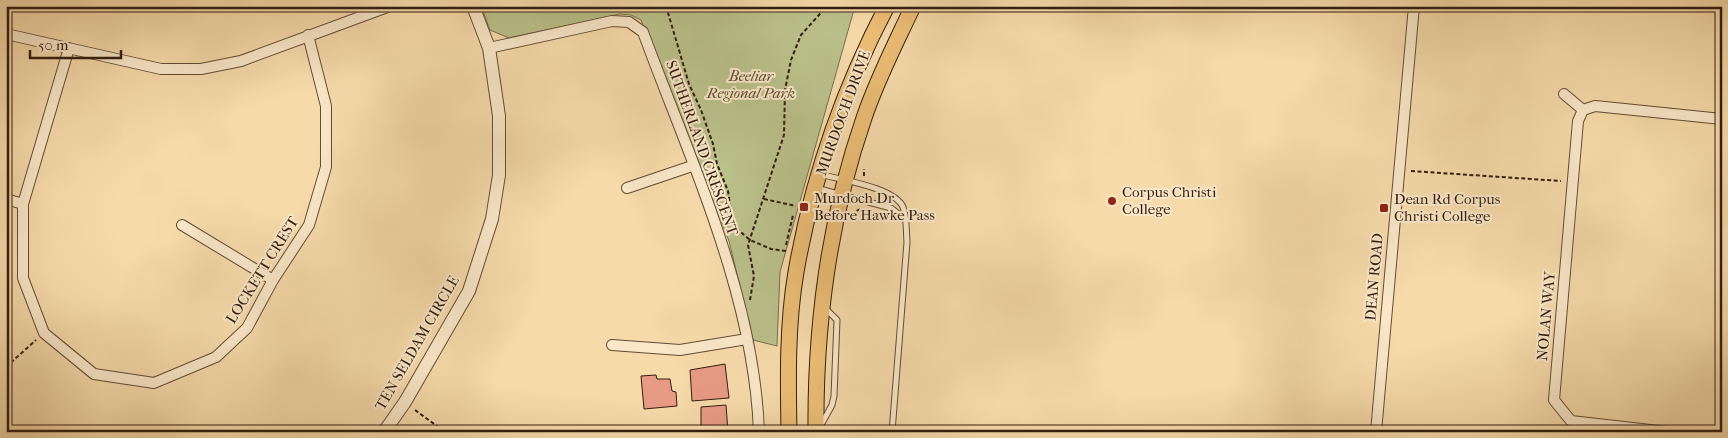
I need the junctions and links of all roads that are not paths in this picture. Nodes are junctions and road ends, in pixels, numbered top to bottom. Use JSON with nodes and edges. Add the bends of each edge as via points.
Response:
{"nodes":[{"id":1,"x":390,"y":6,"type":"edge"},
{"id":2,"x":473,"y":6,"type":"edge"},
{"id":3,"x":887,"y":6,"type":"edge"},
{"id":4,"x":913,"y":6,"type":"edge"},
{"id":5,"x":1414,"y":6,"type":"edge"},
{"id":6,"x":6,"y":34,"type":"edge"},
{"id":7,"x":308,"y":35,"type":"junction"},
{"id":8,"x":69,"y":48,"type":"junction"},
{"id":9,"x":489,"y":48,"type":"junction"},
{"id":10,"x":1564,"y":94,"type":"dead end"},
{"id":11,"x":1583,"y":110,"type":"junction"},
{"id":12,"x":1722,"y":119,"type":"edge"},
{"id":13,"x":692,"y":166,"type":"junction"},
{"id":14,"x":818,"y":181,"type":"junction"},
{"id":15,"x":627,"y":188,"type":"dead end"},
{"id":16,"x":844,"y":188,"type":"junction"},
{"id":17,"x":6,"y":199,"type":"edge"},
{"id":18,"x":23,"y":204,"type":"junction"},
{"id":19,"x":906,"y":220,"type":"junction"},
{"id":20,"x":182,"y":225,"type":"dead end"},
{"id":21,"x":273,"y":280,"type":"junction"},
{"id":22,"x":748,"y":338,"type":"junction"},
{"id":23,"x":612,"y":345,"type":"dead end"},
{"id":24,"x":1722,"y":429,"type":"edge"},
{"id":25,"x":384,"y":432,"type":"edge"},
{"id":26,"x":759,"y":432,"type":"edge"},
{"id":27,"x":789,"y":432,"type":"edge"},
{"id":28,"x":817,"y":432,"type":"edge"},
{"id":29,"x":892,"y":432,"type":"edge"},
{"id":30,"x":1376,"y":432,"type":"edge"},
{"id":31,"x":1668,"y":432,"type":"edge"},
{"id":32,"x":1716,"y":432,"type":"edge"}],
"edges":[{"from":1,"to":7,"type":"street"},
{"from":2,"to":9,"type":"street","name":"TEN SELDAM CIRCLE"},
{"from":3,"to":14,"type":"main road","name":"MURDOCH DRIVE","via":[[846,94]]},
{"from":4,"to":16,"type":"main road","name":"MURDOCH DRIVE","via":[[864,116]]},
{"from":5,"to":30,"type":"street","name":"DEAN ROAD"},
{"from":6,"to":8,"type":"street"},
{"from":7,"to":8,"type":"street","via":[[241,61],[201,69],[161,69]]},
{"from":7,"to":21,"type":"street","name":"LOCKETT CREST","via":[[326,106],[326,167],[309,225]]},
{"from":8,"to":18,"type":"street","name":"LOCKETT CREST"},
{"from":9,"to":13,"type":"street","name":"SUTHERLAND CRESCENT","via":[[612,21],[634,24],[643,32]]},
{"from":9,"to":25,"type":"street","name":"TEN SELDAM CIRCLE","via":[[499,116],[499,175],[492,219],[469,292]]},
{"from":10,"to":11,"type":"street"},
{"from":11,"to":12,"type":"street","via":[[1595,106]]},
{"from":11,"to":31,"type":"street","name":"NOLAN WAY","via":[[1578,121],[1554,400],[1571,420]]},
{"from":13,"to":15,"type":"street"},
{"from":13,"to":22,"type":"street","name":"SUTHERLAND CRESCENT","via":[[720,238]]},
{"from":14,"to":16,"type":"lane"},
{"from":14,"to":16,"type":"lane"},
{"from":14,"to":27,"type":"main road","name":"MURDOCH DRIVE","via":[[794,286],[788,377]]},
{"from":16,"to":19,"type":"lane","via":[[862,200],[891,208]]},
{"from":16,"to":19,"type":"lane","via":[[863,186],[897,198]]},
{"from":16,"to":28,"type":"main road","name":"MURDOCH DRIVE","via":[[828,254],[822,305],[815,378]]},
{"from":17,"to":18,"type":"street"},
{"from":18,"to":21,"type":"street","name":"LOCKETT CREST","via":[[23,278],[44,333],[94,374],[154,383],[216,357],[247,328]]},
{"from":19,"to":29,"type":"lane"},
{"from":20,"to":21,"type":"street"},
{"from":22,"to":23,"type":"street","via":[[680,350]]},
{"from":22,"to":26,"type":"street","name":"SUTHERLAND CRESCENT"},
{"from":24,"to":32,"type":"street"}]}
